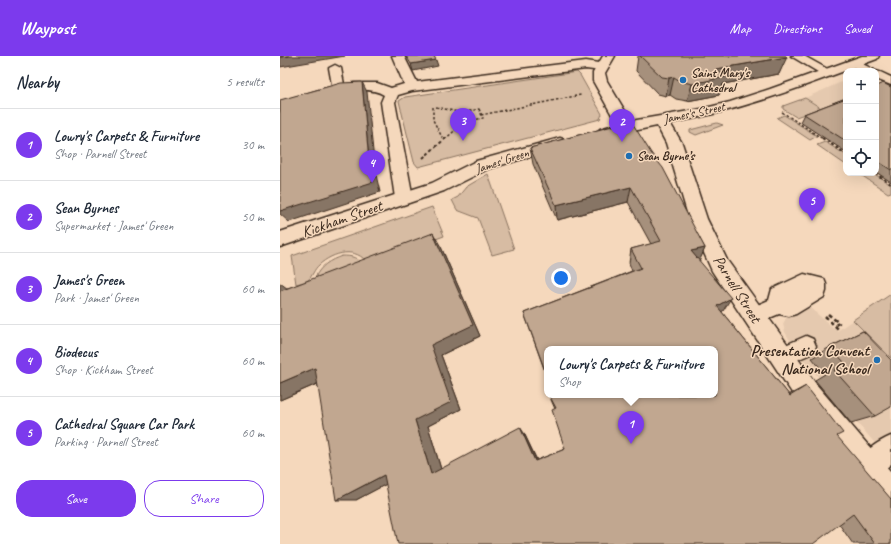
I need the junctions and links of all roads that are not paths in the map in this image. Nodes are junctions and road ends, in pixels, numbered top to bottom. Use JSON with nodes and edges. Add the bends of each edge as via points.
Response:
{"nodes":[{"id":1,"x":398,"y":56,"type":"edge"},
{"id":2,"x":796,"y":56,"type":"edge"},
{"id":3,"x":873,"y":56,"type":"edge"},
{"id":4,"x":605,"y":62,"type":"edge"},
{"id":5,"x":854,"y":63,"type":"junction"},
{"id":6,"x":335,"y":68,"type":"dead end"},
{"id":7,"x":863,"y":68,"type":"edge"},
{"id":8,"x":827,"y":73,"type":"junction"},
{"id":9,"x":879,"y":76,"type":"edge"},
{"id":10,"x":891,"y":82,"type":"edge"},
{"id":11,"x":412,"y":87,"type":"junction"},
{"id":12,"x":339,"y":90,"type":"junction"},
{"id":13,"x":391,"y":94,"type":"junction"},
{"id":14,"x":280,"y":107,"type":"edge"},
{"id":15,"x":661,"y":120,"type":"junction"},
{"id":16,"x":626,"y":126,"type":"junction"},
{"id":17,"x":404,"y":198,"type":"junction"},
{"id":18,"x":280,"y":240,"type":"edge"},
{"id":19,"x":778,"y":305,"type":"dead end"},
{"id":20,"x":753,"y":316,"type":"junction"},
{"id":21,"x":806,"y":346,"type":"dead end"},
{"id":22,"x":782,"y":357,"type":"junction"},
{"id":23,"x":891,"y":448,"type":"edge"},
{"id":24,"x":868,"y":467,"type":"junction"},
{"id":25,"x":891,"y":495,"type":"edge"}],
"edges":[{"from":1,"to":11,"type":"street"},
{"from":2,"to":8,"type":"lane"},
{"from":3,"to":5,"type":"street","name":"James's Street"},
{"from":4,"to":11,"type":"street"},
{"from":4,"to":16,"type":"street","via":[[599,73],[600,81]]},
{"from":5,"to":7,"type":"lane"},
{"from":5,"to":8,"type":"street","name":"James's Street"},
{"from":6,"to":12,"type":"lane"},
{"from":8,"to":15,"type":"street","name":"James's Street","via":[[715,110]]},
{"from":9,"to":10,"type":"lane"},
{"from":11,"to":13,"type":"street"},
{"from":12,"to":13,"type":"street","via":[[361,86],[378,87]]},
{"from":12,"to":14,"type":"street"},
{"from":13,"to":17,"type":"street","via":[[388,96],[388,102]]},
{"from":15,"to":16,"type":"street","name":"James's Street"},
{"from":15,"to":20,"type":"street","name":"Parnell Street","via":[[674,143],[698,219],[719,264]]},
{"from":16,"to":17,"type":"street","name":"James' Green","via":[[486,164],[438,187]]},
{"from":17,"to":18,"type":"street","name":"Kickham Street"},
{"from":19,"to":20,"type":"lane"},
{"from":20,"to":22,"type":"street","name":"Parnell Street"},
{"from":21,"to":22,"type":"lane"},
{"from":22,"to":24,"type":"street","name":"Parnell Street"},
{"from":23,"to":24,"type":"lane"},
{"from":24,"to":25,"type":"street","name":"Parnell Street"}]}
